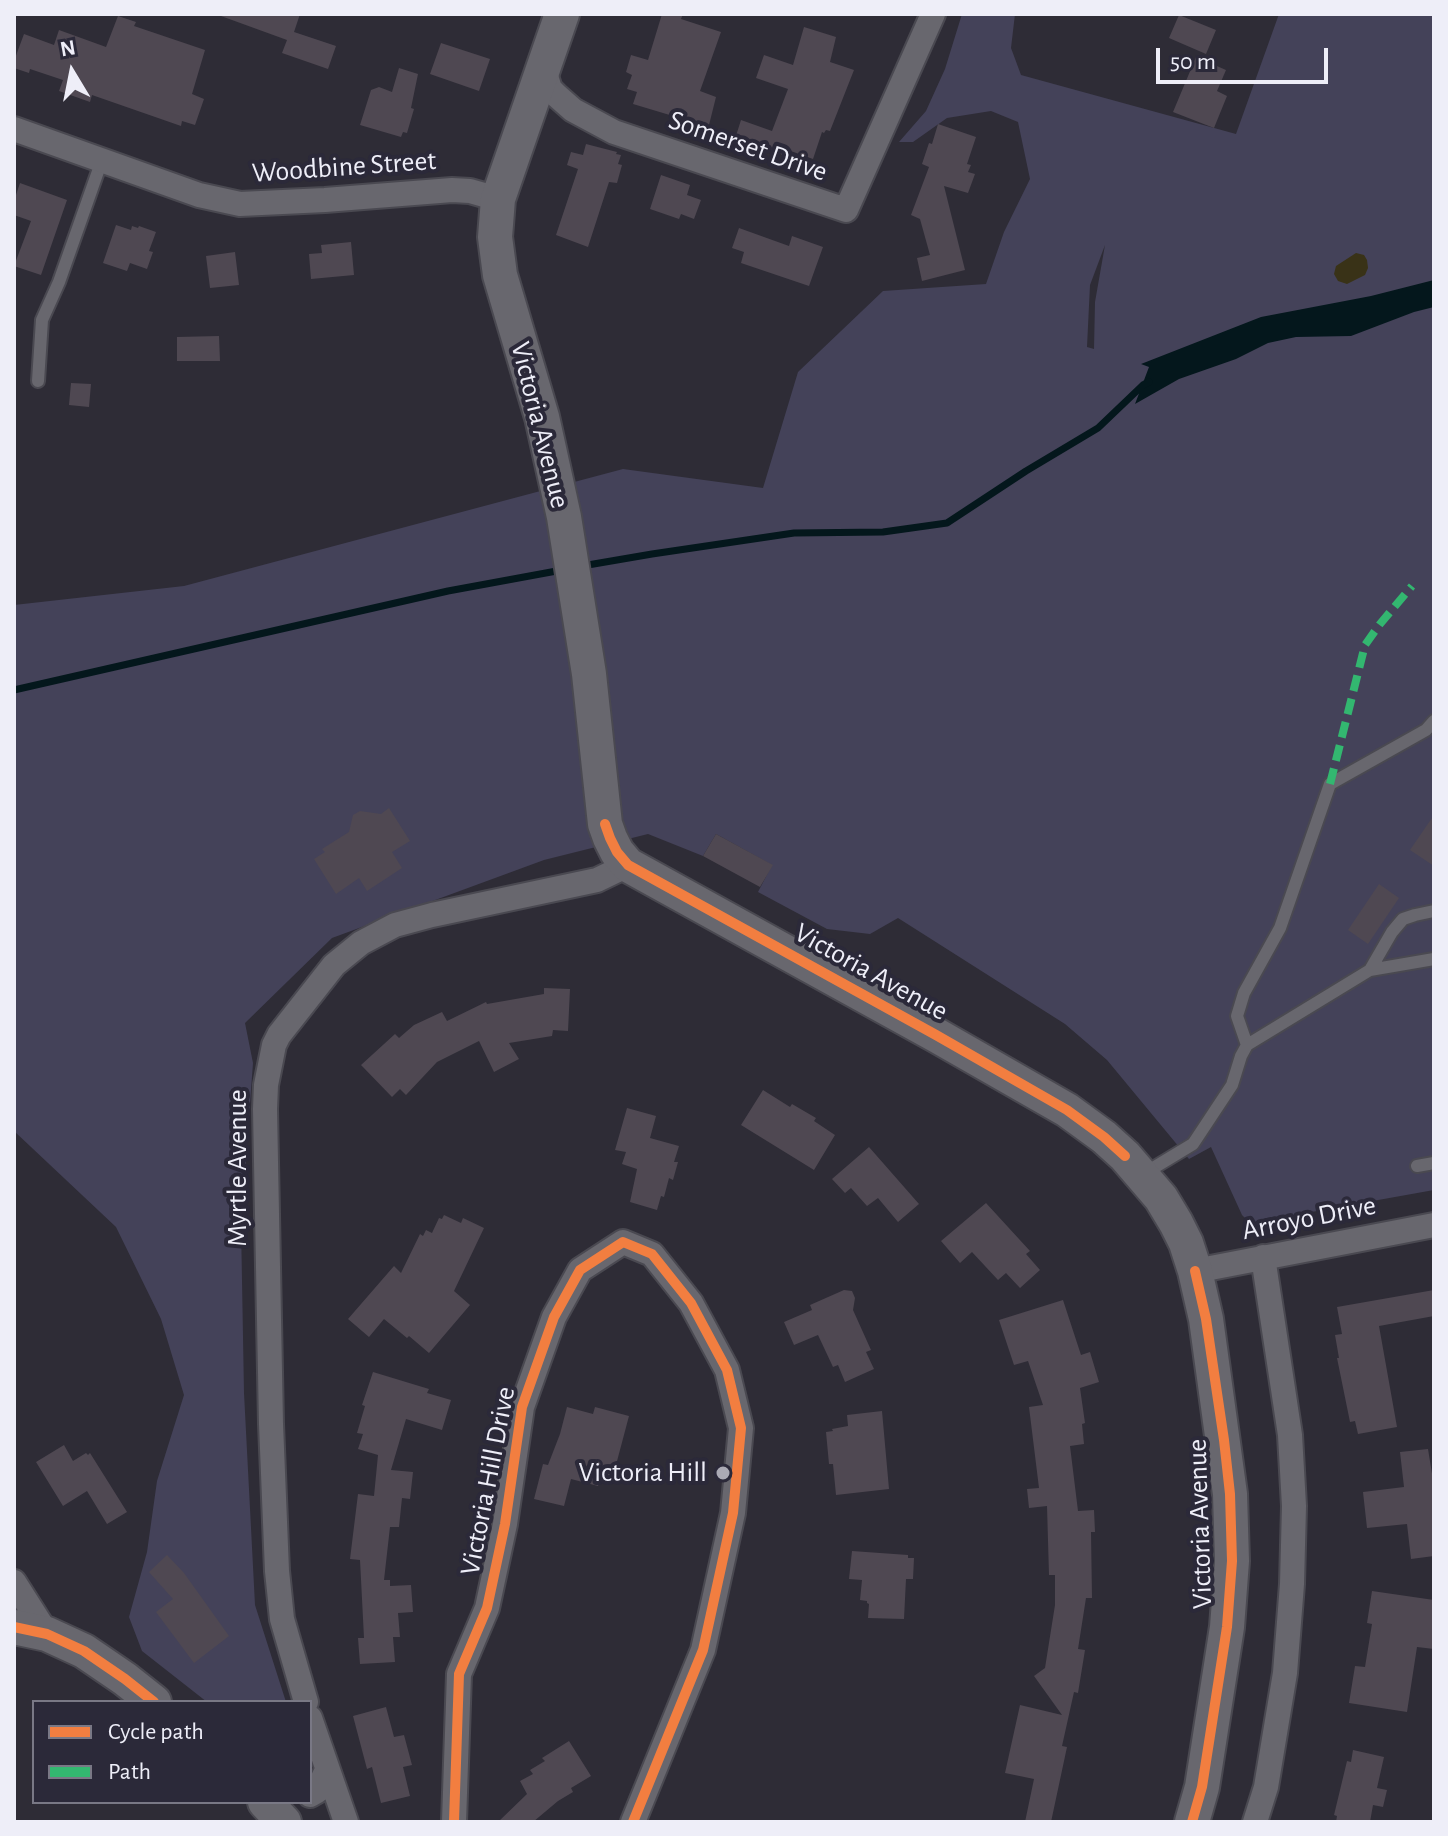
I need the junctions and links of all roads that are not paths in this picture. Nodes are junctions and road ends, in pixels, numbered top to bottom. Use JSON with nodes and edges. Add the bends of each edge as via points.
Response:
{"nodes":[{"id":1,"x":562,"y":14,"type":"edge"},
{"id":2,"x":933,"y":14,"type":"edge"},
{"id":3,"x":543,"y":67,"type":"junction"},
{"id":4,"x":14,"y":129,"type":"edge"},
{"id":5,"x":102,"y":160,"type":"junction"},
{"id":6,"x":498,"y":199,"type":"junction"},
{"id":7,"x":38,"y":381,"type":"dead end"},
{"id":8,"x":1434,"y":721,"type":"edge"},
{"id":9,"x":628,"y":865,"type":"junction"},
{"id":10,"x":1434,"y":911,"type":"edge"},
{"id":11,"x":1434,"y":959,"type":"edge"},
{"id":12,"x":1370,"y":970,"type":"junction"},
{"id":13,"x":1247,"y":1045,"type":"junction"},
{"id":14,"x":1434,"y":1163,"type":"edge"},
{"id":15,"x":1417,"y":1166,"type":"dead end"},
{"id":16,"x":1142,"y":1175,"type":"junction"},
{"id":17,"x":1434,"y":1225,"type":"edge"},
{"id":18,"x":1263,"y":1257,"type":"junction"},
{"id":19,"x":1195,"y":1271,"type":"junction"},
{"id":20,"x":14,"y":1582,"type":"edge"},
{"id":21,"x":14,"y":1627,"type":"edge"},
{"id":22,"x":47,"y":1634,"type":"junction"},
{"id":23,"x":151,"y":1700,"type":"edge"},
{"id":24,"x":305,"y":1700,"type":"edge"},
{"id":25,"x":312,"y":1724,"type":"edge"},
{"id":26,"x":327,"y":1770,"type":"junction"},
{"id":27,"x":312,"y":1794,"type":"edge"},
{"id":28,"x":267,"y":1804,"type":"edge"},
{"id":29,"x":284,"y":1822,"type":"edge"},
{"id":30,"x":346,"y":1822,"type":"edge"},
{"id":31,"x":454,"y":1822,"type":"edge"},
{"id":32,"x":633,"y":1822,"type":"edge"},
{"id":33,"x":1192,"y":1822,"type":"edge"},
{"id":34,"x":1255,"y":1822,"type":"edge"}],
"edges":[{"from":1,"to":3,"type":"street","name":"Victoria Avenue"},
{"from":2,"to":3,"type":"street","name":"Somerset Drive","via":[[846,210],[614,132],[573,110],[550,89]]},
{"from":3,"to":6,"type":"street","name":"Victoria Avenue"},
{"from":4,"to":5,"type":"street","name":"Woodbine Street"},
{"from":5,"to":6,"type":"street","name":"Woodbine Street","via":[[240,204],[452,190]]},
{"from":5,"to":7,"type":"lane","via":[[42,320]]},
{"from":6,"to":9,"type":"street","name":"Victoria Avenue","via":[[500,275],[542,417],[564,517],[605,824]]},
{"from":8,"to":13,"type":"lane","via":[[1330,784],[1280,928],[1244,993],[1237,1016]]},
{"from":9,"to":16,"type":"street","name":"Victoria Avenue","via":[[1067,1110],[1115,1146]]},
{"from":9,"to":24,"type":"street","name":"Myrtle Avenue","via":[[597,880],[395,925],[334,965],[274,1045],[265,1109],[276,1559],[282,1619]]},
{"from":10,"to":12,"type":"lane","via":[[1403,919]]},
{"from":11,"to":12,"type":"lane"},
{"from":12,"to":13,"type":"lane"},
{"from":13,"to":16,"type":"lane","via":[[1232,1085],[1193,1144]]},
{"from":14,"to":15,"type":"lane"},
{"from":16,"to":19,"type":"street","name":"Victoria Avenue","via":[[1176,1223]]},
{"from":17,"to":18,"type":"street","name":"Arroyo Drive"},
{"from":18,"to":19,"type":"street","name":"Arroyo Drive"},
{"from":18,"to":34,"type":"street","via":[[1290,1435],[1294,1506],[1285,1673]]},
{"from":19,"to":33,"type":"street","name":"Victoria Avenue","via":[[1224,1440],[1232,1561],[1225,1640]]},
{"from":20,"to":22,"type":"street"},
{"from":21,"to":22,"type":"street"},
{"from":22,"to":23,"type":"street","via":[[84,1651]]},
{"from":25,"to":26,"type":"street"},
{"from":26,"to":27,"type":"street"},
{"from":26,"to":30,"type":"street"},
{"from":28,"to":29,"type":"street"},
{"from":31,"to":32,"type":"street","name":"Victoria Hill Drive","via":[[459,1674],[487,1608],[522,1407],[554,1317],[580,1270],[623,1242],[652,1254],[691,1303],[727,1370],[741,1428],[733,1513],[703,1650]]}]}
